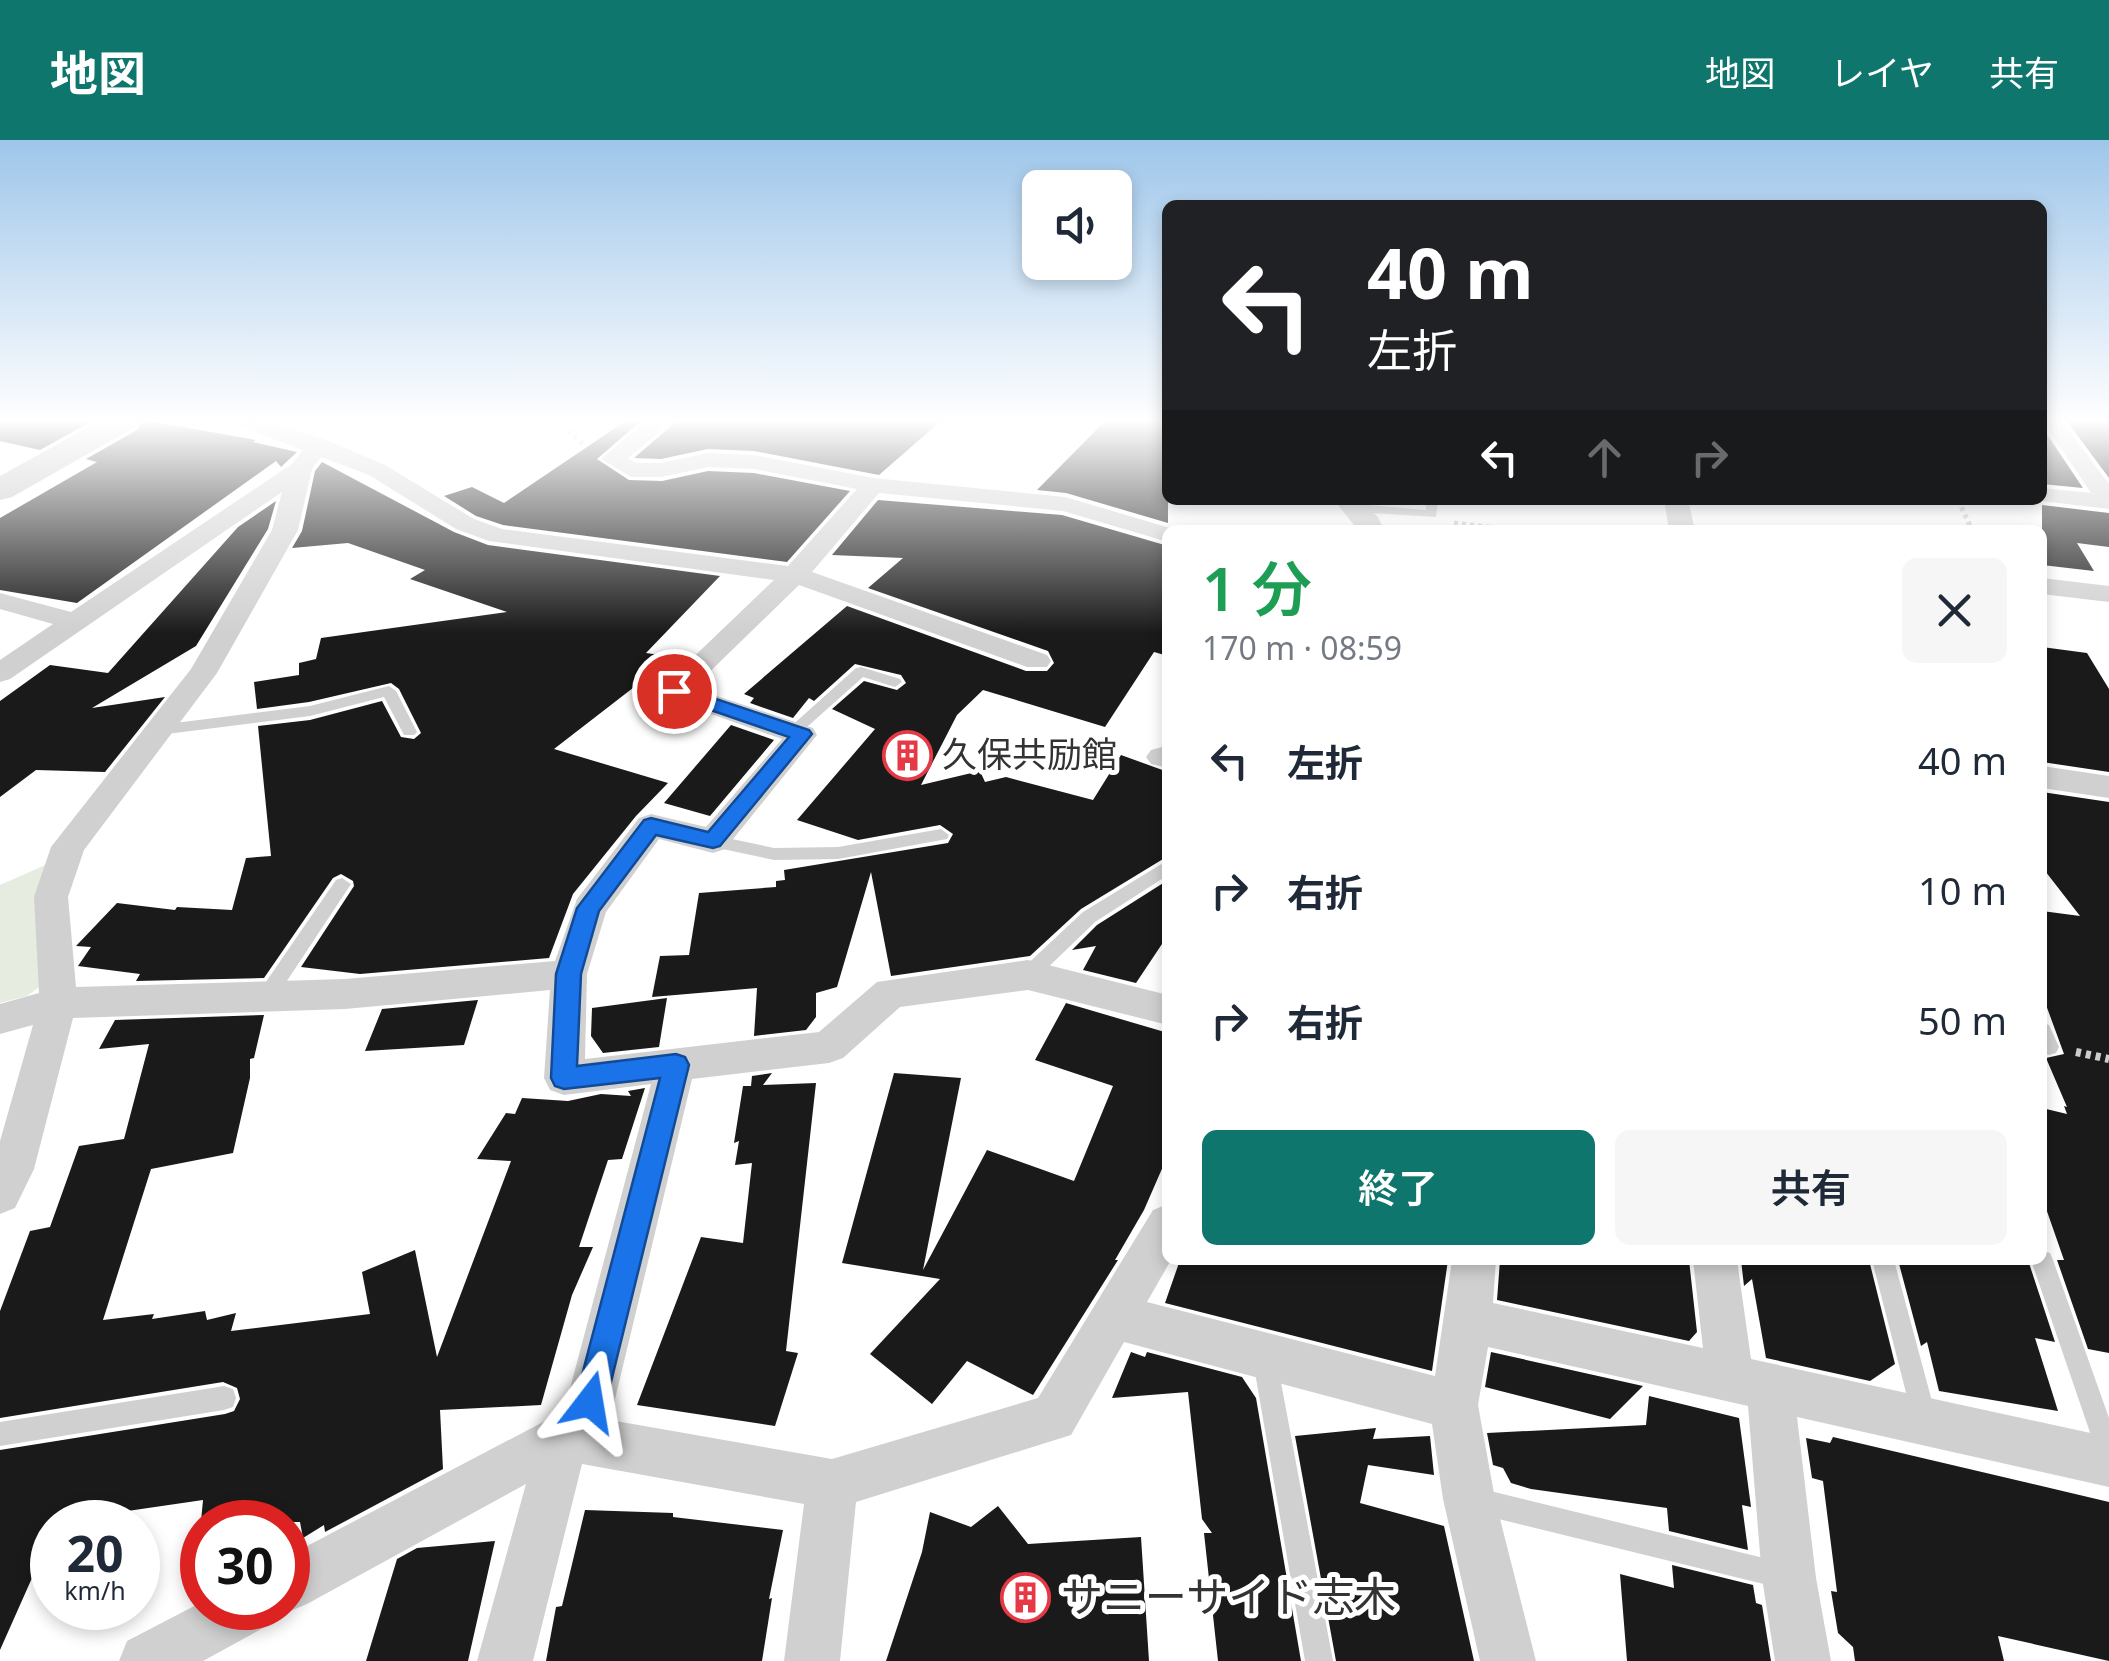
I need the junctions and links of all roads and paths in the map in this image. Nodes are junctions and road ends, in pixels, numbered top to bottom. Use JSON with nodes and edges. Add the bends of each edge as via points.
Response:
{"nodes":[{"id":1,"x":261,"y":491,"type":"edge"},
{"id":2,"x":298,"y":491,"type":"edge"},
{"id":3,"x":411,"y":491,"type":"edge"},
{"id":4,"x":869,"y":491,"type":"edge"},
{"id":5,"x":934,"y":491,"type":"edge"},
{"id":6,"x":2047,"y":496,"type":"edge"},
{"id":7,"x":2109,"y":502,"type":"edge"},
{"id":8,"x":1352,"y":505,"type":"edge"},
{"id":9,"x":1378,"y":505,"type":"edge"},
{"id":10,"x":1432,"y":507,"type":"edge"},
{"id":11,"x":1370,"y":525,"type":"edge"},
{"id":12,"x":1469,"y":525,"type":"edge"},
{"id":13,"x":1162,"y":534,"type":"edge"},
{"id":14,"x":796,"y":576,"type":"junction"},
{"id":15,"x":2047,"y":587,"type":"edge"},
{"id":16,"x":2109,"y":594,"type":"edge"},
{"id":17,"x":0,"y":601,"type":"edge"},
{"id":18,"x":76,"y":622,"type":"junction"},
{"id":19,"x":1037,"y":661,"type":"dead end"},
{"id":20,"x":0,"y":673,"type":"edge"},
{"id":21,"x":895,"y":682,"type":"dead end"},
{"id":22,"x":160,"y":730,"type":"junction"},
{"id":23,"x":410,"y":732,"type":"dead end"},
{"id":24,"x":793,"y":732,"type":"junction"},
{"id":25,"x":2047,"y":778,"type":"edge"},
{"id":26,"x":2109,"y":787,"type":"edge"},
{"id":27,"x":941,"y":835,"type":"dead end"},
{"id":28,"x":713,"y":841,"type":"junction"},
{"id":29,"x":1162,"y":870,"type":"edge"},
{"id":30,"x":342,"y":884,"type":"dead end"},
{"id":31,"x":568,"y":974,"type":"junction"},
{"id":32,"x":1028,"y":975,"type":"junction"},
{"id":33,"x":266,"y":997,"type":"junction"},
{"id":34,"x":58,"y":1003,"type":"junction"},
{"id":35,"x":1162,"y":1008,"type":"edge"},
{"id":36,"x":0,"y":1019,"type":"edge"},
{"id":37,"x":676,"y":1065,"type":"junction"},
{"id":38,"x":0,"y":1194,"type":"edge"},
{"id":39,"x":1162,"y":1235,"type":"edge"},
{"id":40,"x":1474,"y":1265,"type":"edge"},
{"id":41,"x":1717,"y":1265,"type":"edge"},
{"id":42,"x":1885,"y":1265,"type":"edge"},
{"id":43,"x":2044,"y":1265,"type":"edge"},
{"id":44,"x":1115,"y":1317,"type":"junction"},
{"id":45,"x":1469,"y":1320,"type":"junction"},
{"id":46,"x":1264,"y":1355,"type":"junction"},
{"id":47,"x":1750,"y":1383,"type":"junction"},
{"id":48,"x":224,"y":1398,"type":"dead end"},
{"id":49,"x":1454,"y":1404,"type":"junction"},
{"id":50,"x":1926,"y":1421,"type":"junction"},
{"id":51,"x":0,"y":1434,"type":"edge"},
{"id":52,"x":572,"y":1438,"type":"junction"},
{"id":53,"x":2109,"y":1452,"type":"edge"},
{"id":54,"x":2109,"y":1462,"type":"edge"},
{"id":55,"x":832,"y":1484,"type":"junction"},
{"id":56,"x":1469,"y":1498,"type":"junction"},
{"id":57,"x":310,"y":1574,"type":"edge"},
{"id":58,"x":1790,"y":1578,"type":"junction"},
{"id":59,"x":204,"y":1630,"type":"edge"},
{"id":60,"x":146,"y":1661,"type":"edge"},
{"id":61,"x":504,"y":1661,"type":"edge"},
{"id":62,"x":812,"y":1661,"type":"edge"},
{"id":63,"x":1319,"y":1661,"type":"edge"},
{"id":64,"x":1508,"y":1661,"type":"edge"},
{"id":65,"x":1803,"y":1661,"type":"edge"}],
"edges":[{"from":1,"to":18,"type":"street"},
{"from":2,"to":22,"type":"street","via":[[285,530],[204,673]]},
{"from":3,"to":14,"type":"street","via":[[498,536]]},
{"from":4,"to":14,"type":"street"},
{"from":5,"to":13,"type":"street","via":[[1065,504]]},
{"from":6,"to":7,"type":"street"},
{"from":8,"to":11,"type":"street"},
{"from":9,"to":10,"type":"lane"},
{"from":10,"to":12,"type":"path","via":[[1442,522]]},
{"from":14,"to":19,"type":"street"},
{"from":14,"to":24,"type":"street","via":[[674,691]]},
{"from":15,"to":16,"type":"street"},
{"from":17,"to":18,"type":"street"},
{"from":18,"to":20,"type":"street"},
{"from":21,"to":24,"type":"lane","via":[[861,671]]},
{"from":22,"to":23,"type":"lane","via":[[310,712],[389,691]]},
{"from":22,"to":34,"type":"street","via":[[68,847],[51,897]]},
{"from":24,"to":28,"type":"street","via":[[802,734]]},
{"from":25,"to":26,"type":"street"},
{"from":27,"to":28,"type":"lane","via":[[838,853],[774,854]]},
{"from":28,"to":31,"type":"street","via":[[651,826],[588,908]]},
{"from":29,"to":32,"type":"lane","via":[[1089,917]]},
{"from":30,"to":33,"type":"lane"},
{"from":31,"to":33,"type":"street"},
{"from":31,"to":37,"type":"street","via":[[564,1078]]},
{"from":32,"to":35,"type":"street"},
{"from":32,"to":37,"type":"street","via":[[890,992],[830,1047]]},
{"from":33,"to":34,"type":"street"},
{"from":34,"to":36,"type":"street"},
{"from":34,"to":38,"type":"street","via":[[14,1168]]},
{"from":37,"to":52,"type":"street"},
{"from":39,"to":44,"type":"street"},
{"from":40,"to":45,"type":"street"},
{"from":41,"to":47,"type":"street"},
{"from":42,"to":50,"type":"lane"},
{"from":43,"to":53,"type":"lane"},
{"from":44,"to":46,"type":"street"},
{"from":44,"to":55,"type":"street","via":[[1054,1418]]},
{"from":45,"to":47,"type":"street"},
{"from":45,"to":49,"type":"street"},
{"from":46,"to":49,"type":"street"},
{"from":46,"to":63,"type":"lane"},
{"from":47,"to":50,"type":"street"},
{"from":47,"to":58,"type":"street"},
{"from":48,"to":51,"type":"lane"},
{"from":49,"to":56,"type":"street"},
{"from":50,"to":54,"type":"street"},
{"from":52,"to":55,"type":"street"},
{"from":52,"to":57,"type":"street"},
{"from":52,"to":61,"type":"street"},
{"from":55,"to":62,"type":"street"},
{"from":56,"to":58,"type":"lane"},
{"from":56,"to":64,"type":"street"},
{"from":58,"to":65,"type":"street"},
{"from":59,"to":60,"type":"street"}]}
